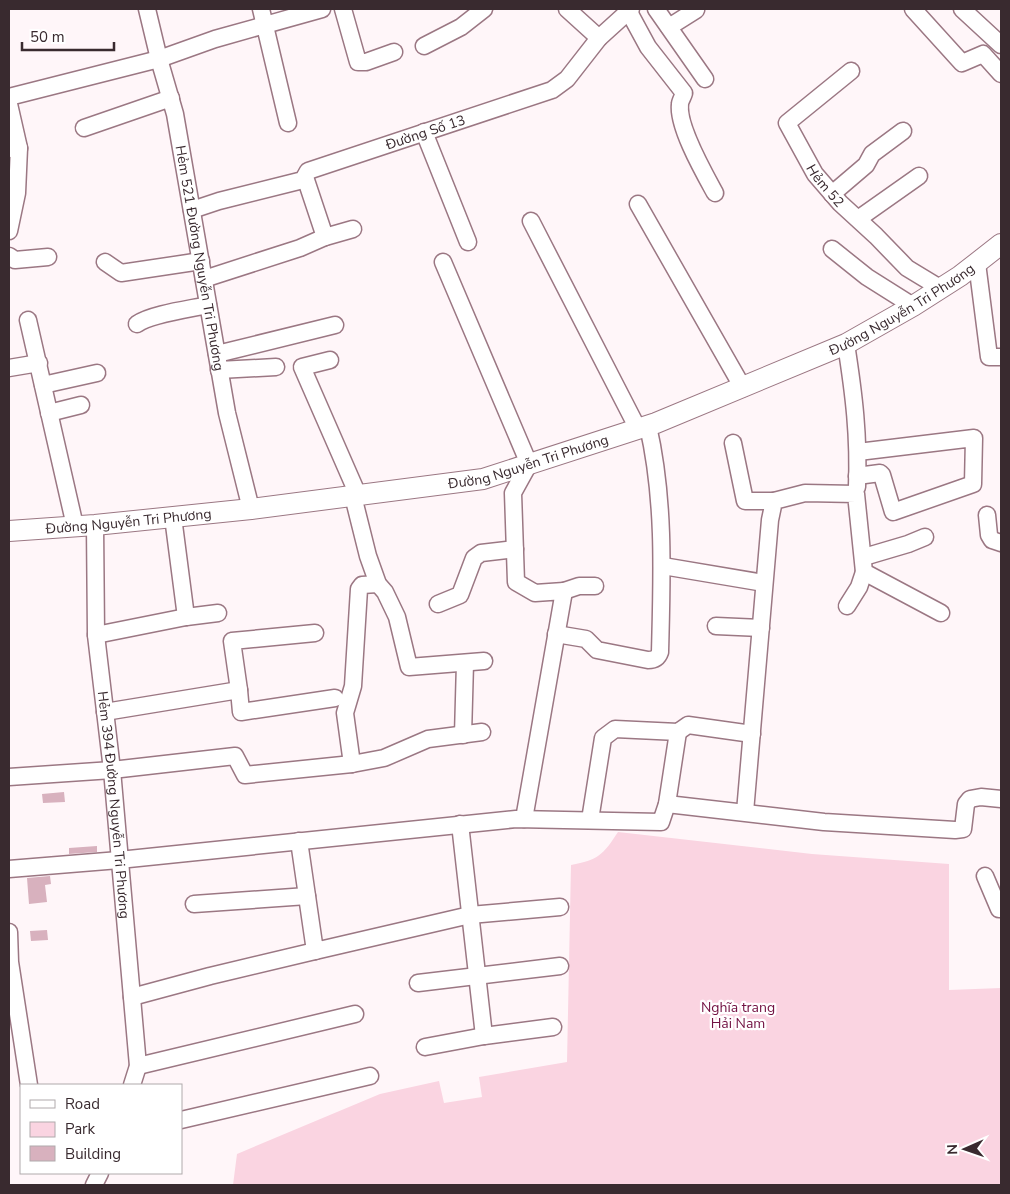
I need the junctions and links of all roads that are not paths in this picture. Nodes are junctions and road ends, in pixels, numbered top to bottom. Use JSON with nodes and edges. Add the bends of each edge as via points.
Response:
{"nodes":[{"id":1,"x":147,"y":9,"type":"edge"},
{"id":2,"x":323,"y":9,"type":"edge"},
{"id":3,"x":343,"y":9,"type":"edge"},
{"id":4,"x":484,"y":9,"type":"edge"},
{"id":5,"x":567,"y":9,"type":"edge"},
{"id":6,"x":656,"y":9,"type":"edge"},
{"id":7,"x":913,"y":9,"type":"edge"},
{"id":8,"x":962,"y":9,"type":"edge"},
{"id":9,"x":630,"y":10,"type":"edge"},
{"id":10,"x":696,"y":10,"type":"dead end"},
{"id":11,"x":263,"y":17,"type":"edge"},
{"id":12,"x":669,"y":27,"type":"junction"},
{"id":13,"x":599,"y":38,"type":"junction"},
{"id":14,"x":1001,"y":45,"type":"edge"},
{"id":15,"x":424,"y":46,"type":"dead end"},
{"id":16,"x":394,"y":52,"type":"dead end"},
{"id":17,"x":159,"y":59,"type":"junction"},
{"id":18,"x":851,"y":70,"type":"dead end"},
{"id":19,"x":1001,"y":74,"type":"edge"},
{"id":20,"x":705,"y":80,"type":"dead end"},
{"id":21,"x":9,"y":97,"type":"edge"},
{"id":22,"x":171,"y":98,"type":"junction"},
{"id":23,"x":9,"y":104,"type":"edge"},
{"id":24,"x":288,"y":123,"type":"dead end"},
{"id":25,"x":84,"y":128,"type":"dead end"},
{"id":26,"x":904,"y":131,"type":"dead end"},
{"id":27,"x":424,"y":132,"type":"junction"},
{"id":28,"x":14,"y":149,"type":"edge"},
{"id":29,"x":306,"y":174,"type":"junction"},
{"id":30,"x":919,"y":176,"type":"dead end"},
{"id":31,"x":715,"y":193,"type":"dead end"},
{"id":32,"x":832,"y":194,"type":"junction"},
{"id":33,"x":638,"y":204,"type":"dead end"},
{"id":34,"x":192,"y":210,"type":"junction"},
{"id":35,"x":858,"y":219,"type":"junction"},
{"id":36,"x":531,"y":221,"type":"dead end"},
{"id":37,"x":353,"y":229,"type":"dead end"},
{"id":38,"x":9,"y":231,"type":"edge"},
{"id":39,"x":326,"y":236,"type":"junction"},
{"id":40,"x":468,"y":242,"type":"dead end"},
{"id":41,"x":1001,"y":244,"type":"edge"},
{"id":42,"x":832,"y":249,"type":"dead end"},
{"id":43,"x":9,"y":256,"type":"edge"},
{"id":44,"x":48,"y":257,"type":"dead end"},
{"id":45,"x":201,"y":261,"type":"junction"},
{"id":46,"x":105,"y":262,"type":"dead end"},
{"id":47,"x":443,"y":262,"type":"dead end"},
{"id":48,"x":977,"y":263,"type":"junction"},
{"id":49,"x":204,"y":279,"type":"junction"},
{"id":50,"x":940,"y":288,"type":"junction"},
{"id":51,"x":208,"y":305,"type":"junction"},
{"id":52,"x":913,"y":306,"type":"junction"},
{"id":53,"x":28,"y":320,"type":"dead end"},
{"id":54,"x":137,"y":324,"type":"dead end"},
{"id":55,"x":335,"y":325,"type":"dead end"},
{"id":56,"x":846,"y":344,"type":"junction"},
{"id":57,"x":1001,"y":357,"type":"edge"},
{"id":58,"x":330,"y":360,"type":"dead end"},
{"id":59,"x":218,"y":362,"type":"junction"},
{"id":60,"x":39,"y":364,"type":"junction"},
{"id":61,"x":276,"y":367,"type":"dead end"},
{"id":62,"x":9,"y":368,"type":"edge"},
{"id":63,"x":97,"y":374,"type":"dead end"},
{"id":64,"x":43,"y":385,"type":"junction"},
{"id":65,"x":743,"y":388,"type":"junction"},
{"id":66,"x":80,"y":404,"type":"dead end"},
{"id":67,"x":49,"y":413,"type":"junction"},
{"id":68,"x":643,"y":427,"type":"junction"},
{"id":69,"x":733,"y":443,"type":"dead end"},
{"id":70,"x":858,"y":452,"type":"junction"},
{"id":71,"x":529,"y":464,"type":"junction"},
{"id":72,"x":857,"y":476,"type":"junction"},
{"id":73,"x":856,"y":494,"type":"junction"},
{"id":74,"x":355,"y":496,"type":"junction"},
{"id":75,"x":774,"y":501,"type":"junction"},
{"id":76,"x":252,"y":509,"type":"junction"},
{"id":77,"x":987,"y":515,"type":"dead end"},
{"id":78,"x":173,"y":518,"type":"junction"},
{"id":79,"x":95,"y":525,"type":"junction"},
{"id":80,"x":75,"y":526,"type":"junction"},
{"id":81,"x":9,"y":532,"type":"edge"},
{"id":82,"x":925,"y":537,"type":"dead end"},
{"id":83,"x":1001,"y":543,"type":"edge"},
{"id":84,"x":514,"y":549,"type":"junction"},
{"id":85,"x":864,"y":565,"type":"junction"},
{"id":86,"x":663,"y":566,"type":"junction"},
{"id":87,"x":764,"y":583,"type":"junction"},
{"id":88,"x":378,"y":584,"type":"junction"},
{"id":89,"x":595,"y":586,"type":"dead end"},
{"id":90,"x":564,"y":591,"type":"junction"},
{"id":91,"x":438,"y":604,"type":"dead end"},
{"id":92,"x":847,"y":606,"type":"dead end"},
{"id":93,"x":218,"y":613,"type":"dead end"},
{"id":94,"x":941,"y":614,"type":"dead end"},
{"id":95,"x":186,"y":617,"type":"junction"},
{"id":96,"x":716,"y":626,"type":"dead end"},
{"id":97,"x":760,"y":628,"type":"junction"},
{"id":98,"x":315,"y":633,"type":"dead end"},
{"id":99,"x":556,"y":634,"type":"junction"},
{"id":100,"x":96,"y":635,"type":"junction"},
{"id":101,"x":484,"y":660,"type":"dead end"},
{"id":102,"x":465,"y":663,"type":"junction"},
{"id":103,"x":239,"y":690,"type":"junction"},
{"id":104,"x":335,"y":698,"type":"dead end"},
{"id":105,"x":105,"y":712,"type":"junction"},
{"id":106,"x":482,"y":732,"type":"dead end"},
{"id":107,"x":678,"y":732,"type":"junction"},
{"id":108,"x":752,"y":734,"type":"junction"},
{"id":109,"x":463,"y":735,"type":"junction"},
{"id":110,"x":352,"y":764,"type":"junction"},
{"id":111,"x":112,"y":770,"type":"junction"},
{"id":112,"x":9,"y":777,"type":"edge"},
{"id":113,"x":1001,"y":799,"type":"edge"},
{"id":114,"x":667,"y":804,"type":"junction"},
{"id":115,"x":745,"y":812,"type":"junction"},
{"id":116,"x":524,"y":819,"type":"junction"},
{"id":117,"x":590,"y":820,"type":"junction"},
{"id":118,"x":460,"y":824,"type":"junction"},
{"id":119,"x":299,"y":842,"type":"junction"},
{"id":120,"x":120,"y":860,"type":"junction"},
{"id":121,"x":9,"y":869,"type":"edge"},
{"id":122,"x":985,"y":876,"type":"dead end"},
{"id":123,"x":307,"y":896,"type":"junction"},
{"id":124,"x":194,"y":904,"type":"dead end"},
{"id":125,"x":560,"y":907,"type":"dead end"},
{"id":126,"x":1001,"y":909,"type":"edge"},
{"id":127,"x":470,"y":915,"type":"junction"},
{"id":128,"x":9,"y":932,"type":"edge"},
{"id":129,"x":315,"y":951,"type":"junction"},
{"id":130,"x":10,"y":963,"type":"edge"},
{"id":131,"x":560,"y":966,"type":"dead end"},
{"id":132,"x":477,"y":976,"type":"junction"},
{"id":133,"x":418,"y":983,"type":"dead end"},
{"id":134,"x":132,"y":997,"type":"junction"},
{"id":135,"x":356,"y":1014,"type":"dead end"},
{"id":136,"x":553,"y":1027,"type":"dead end"},
{"id":137,"x":484,"y":1036,"type":"junction"},
{"id":138,"x":425,"y":1047,"type":"dead end"},
{"id":139,"x":138,"y":1066,"type":"junction"},
{"id":140,"x":370,"y":1076,"type":"dead end"},
{"id":141,"x":29,"y":1084,"type":"edge"},
{"id":142,"x":132,"y":1084,"type":"edge"},
{"id":143,"x":182,"y":1120,"type":"edge"}],
"edges":[{"from":1,"to":17,"type":"street","name":"Hẻm 521 Đường Nguyễn Tri Phương"},
{"from":2,"to":11,"type":"street"},
{"from":3,"to":16,"type":"street","via":[[358,62]]},
{"from":4,"to":15,"type":"street","via":[[461,27]]},
{"from":5,"to":13,"type":"street"},
{"from":6,"to":12,"type":"street"},
{"from":7,"to":19,"type":"street","via":[[962,63],[984,54]]},
{"from":8,"to":14,"type":"street"},
{"from":9,"to":13,"type":"street","name":"Đường Số 13"},
{"from":9,"to":31,"type":"street","via":[[648,47],[684,94],[680,104],[682,120],[691,147]]},
{"from":10,"to":12,"type":"street"},
{"from":11,"to":17,"type":"street"},
{"from":11,"to":24,"type":"street"},
{"from":12,"to":20,"type":"street"},
{"from":13,"to":27,"type":"street","name":"Đường Số 13","via":[[568,79],[552,90]]},
{"from":17,"to":21,"type":"street"},
{"from":17,"to":22,"type":"street","name":"Hẻm 521 Đường Nguyễn Tri Phương"},
{"from":18,"to":32,"type":"street","name":"Hẻm 52","via":[[787,123],[815,174]]},
{"from":22,"to":25,"type":"street"},
{"from":22,"to":34,"type":"street","name":"Hẻm 521 Đường Nguyễn Tri Phương"},
{"from":23,"to":28,"type":"street"},
{"from":26,"to":32,"type":"street","via":[[872,154],[866,165]]},
{"from":27,"to":29,"type":"street","name":"Đường Số 13"},
{"from":27,"to":40,"type":"street"},
{"from":28,"to":38,"type":"street","via":[[17,193]]},
{"from":29,"to":34,"type":"street","name":"Đường Số 13","via":[[303,180]]},
{"from":29,"to":39,"type":"street"},
{"from":30,"to":35,"type":"street"},
{"from":32,"to":35,"type":"street","name":"Hẻm 52"},
{"from":33,"to":65,"type":"street"},
{"from":34,"to":45,"type":"street","name":"Hẻm 521 Đường Nguyễn Tri Phương"},
{"from":35,"to":50,"type":"street","name":"Hẻm 52","via":[[907,268]]},
{"from":36,"to":68,"type":"street"},
{"from":37,"to":39,"type":"street"},
{"from":39,"to":49,"type":"street","via":[[300,248]]},
{"from":41,"to":48,"type":"main road","name":"Đường Nguyễn Tri Phương"},
{"from":42,"to":52,"type":"street","via":[[867,277]]},
{"from":43,"to":44,"type":"street","via":[[15,260]]},
{"from":45,"to":46,"type":"street","via":[[121,273]]},
{"from":45,"to":49,"type":"street","name":"Hẻm 521 Đường Nguyễn Tri Phương"},
{"from":47,"to":71,"type":"street"},
{"from":48,"to":50,"type":"main road","name":"Đường Nguyễn Tri Phương"},
{"from":48,"to":57,"type":"street","via":[[989,357]]},
{"from":49,"to":51,"type":"street","name":"Hẻm 521 Đường Nguyễn Tri Phương"},
{"from":50,"to":52,"type":"main road","name":"Đường Nguyễn Tri Phương"},
{"from":51,"to":54,"type":"street","via":[[152,317]]},
{"from":51,"to":59,"type":"street","name":"Hẻm 521 Đường Nguyễn Tri Phương"},
{"from":52,"to":56,"type":"main road","name":"Đường Nguyễn Tri Phương"},
{"from":53,"to":60,"type":"street"},
{"from":55,"to":59,"type":"street"},
{"from":56,"to":65,"type":"main road","name":"Đường Nguyễn Tri Phương"},
{"from":56,"to":70,"type":"street","via":[[857,420]]},
{"from":58,"to":74,"type":"street","via":[[302,367]]},
{"from":59,"to":61,"type":"street"},
{"from":59,"to":76,"type":"street","name":"Hẻm 521 Đường Nguyễn Tri Phương","via":[[227,413]]},
{"from":60,"to":62,"type":"street"},
{"from":60,"to":64,"type":"street"},
{"from":63,"to":64,"type":"street"},
{"from":64,"to":67,"type":"street"},
{"from":65,"to":68,"type":"main road","name":"Đường Nguyễn Tri Phương"},
{"from":66,"to":67,"type":"street"},
{"from":67,"to":80,"type":"street"},
{"from":68,"to":71,"type":"main road","name":"Đường Nguyễn Tri Phương"},
{"from":68,"to":86,"type":"street","via":[[655,455]]},
{"from":69,"to":75,"type":"street","via":[[745,501]]},
{"from":70,"to":72,"type":"street"},
{"from":70,"to":72,"type":"street","via":[[974,438],[973,484],[894,516],[882,475]]},
{"from":71,"to":74,"type":"main road","name":"Đường Nguyễn Tri Phương","via":[[483,479]]},
{"from":71,"to":84,"type":"street","via":[[513,493]]},
{"from":72,"to":73,"type":"street"},
{"from":73,"to":75,"type":"street","via":[[805,493]]},
{"from":73,"to":85,"type":"street"},
{"from":74,"to":76,"type":"main road","name":"Đường Nguyễn Tri Phương"},
{"from":74,"to":88,"type":"street","via":[[368,556]]},
{"from":75,"to":87,"type":"street"},
{"from":76,"to":78,"type":"main road","name":"Đường Nguyễn Tri Phương"},
{"from":77,"to":83,"type":"street","via":[[989,535]]},
{"from":78,"to":79,"type":"main road","name":"Đường Nguyễn Tri Phương"},
{"from":78,"to":95,"type":"street"},
{"from":79,"to":80,"type":"main road","name":"Đường Nguyễn Tri Phương"},
{"from":79,"to":100,"type":"street","name":"Hẻm 394 Đường Nguyễn Tri Phương"},
{"from":80,"to":81,"type":"main road","name":"Đường Nguyễn Tri Phương"},
{"from":82,"to":85,"type":"street"},
{"from":84,"to":90,"type":"street","via":[[516,582],[535,593]]},
{"from":84,"to":91,"type":"street","via":[[481,553],[474,558],[460,595]]},
{"from":85,"to":92,"type":"street","via":[[859,587]]},
{"from":85,"to":94,"type":"street"},
{"from":86,"to":87,"type":"street"},
{"from":86,"to":99,"type":"street","via":[[660,652],[654,660],[597,650],[586,639]]},
{"from":87,"to":97,"type":"street"},
{"from":88,"to":102,"type":"street","via":[[397,617],[409,667]]},
{"from":88,"to":110,"type":"street","via":[[359,589],[353,686],[345,713]]},
{"from":89,"to":90,"type":"street"},
{"from":90,"to":99,"type":"street"},
{"from":93,"to":95,"type":"street"},
{"from":95,"to":100,"type":"street"},
{"from":96,"to":97,"type":"street"},
{"from":97,"to":108,"type":"street"},
{"from":98,"to":103,"type":"street","via":[[232,642]]},
{"from":99,"to":116,"type":"street"},
{"from":100,"to":105,"type":"street","name":"Hẻm 394 Đường Nguyễn Tri Phương"},
{"from":101,"to":102,"type":"street"},
{"from":102,"to":109,"type":"street"},
{"from":103,"to":104,"type":"street","via":[[241,712]]},
{"from":103,"to":105,"type":"street"},
{"from":105,"to":111,"type":"street","name":"Hẻm 394 Đường Nguyễn Tri Phương"},
{"from":106,"to":109,"type":"street"},
{"from":107,"to":108,"type":"street","via":[[688,725]]},
{"from":107,"to":114,"type":"street"},
{"from":107,"to":117,"type":"street","via":[[616,729],[603,738]]},
{"from":108,"to":115,"type":"street"},
{"from":109,"to":110,"type":"street","via":[[428,739],[384,758]]},
{"from":110,"to":111,"type":"street","via":[[245,775],[235,756]]},
{"from":111,"to":112,"type":"street"},
{"from":111,"to":120,"type":"street","name":"Hẻm 394 Đường Nguyễn Tri Phương"},
{"from":113,"to":115,"type":"street","via":[[970,799],[966,804],[963,829],[824,822]]},
{"from":114,"to":115,"type":"street"},
{"from":114,"to":117,"type":"street","via":[[661,822]]},
{"from":116,"to":117,"type":"street"},
{"from":116,"to":118,"type":"street"},
{"from":118,"to":119,"type":"street"},
{"from":118,"to":127,"type":"street"},
{"from":119,"to":120,"type":"street"},
{"from":119,"to":123,"type":"street"},
{"from":120,"to":121,"type":"street"},
{"from":120,"to":134,"type":"street","name":"Hẻm 394 Đường Nguyễn Tri Phương"},
{"from":122,"to":126,"type":"street"},
{"from":123,"to":124,"type":"street"},
{"from":123,"to":129,"type":"street"},
{"from":125,"to":127,"type":"street"},
{"from":127,"to":129,"type":"street"},
{"from":127,"to":132,"type":"street"},
{"from":128,"to":130,"type":"street"},
{"from":129,"to":134,"type":"street"},
{"from":130,"to":141,"type":"street"},
{"from":131,"to":132,"type":"street"},
{"from":132,"to":133,"type":"street"},
{"from":132,"to":137,"type":"street"},
{"from":134,"to":139,"type":"street","name":"Hẻm 394 Đường Nguyễn Tri Phương"},
{"from":135,"to":139,"type":"street"},
{"from":136,"to":137,"type":"street"},
{"from":137,"to":138,"type":"street"},
{"from":139,"to":142,"type":"street","name":"Hẻm 394 Đường Nguyễn Tri Phương"},
{"from":140,"to":143,"type":"street"}]}
